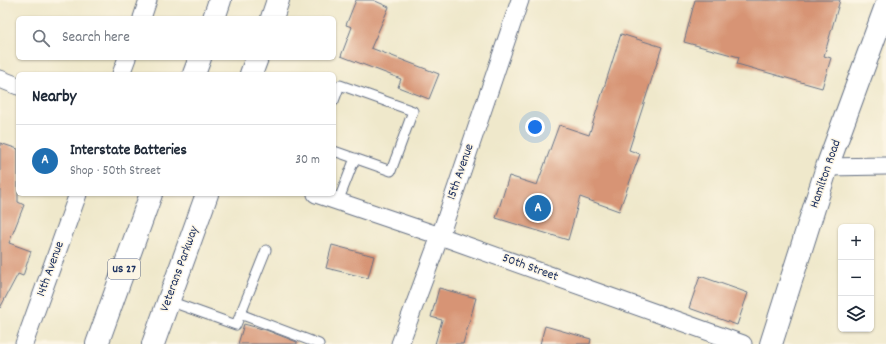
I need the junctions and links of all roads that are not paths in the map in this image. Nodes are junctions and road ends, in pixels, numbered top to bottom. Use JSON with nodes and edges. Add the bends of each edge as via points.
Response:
{"nodes":[{"id":1,"x":148,"y":0,"type":"edge"},
{"id":2,"x":220,"y":0,"type":"edge"},
{"id":3,"x":278,"y":0,"type":"edge"},
{"id":4,"x":520,"y":0,"type":"edge"},
{"id":5,"x":886,"y":6,"type":"edge"},
{"id":6,"x":143,"y":16,"type":"edge"},
{"id":7,"x":215,"y":16,"type":"edge"},
{"id":8,"x":273,"y":16,"type":"edge"},
{"id":9,"x":126,"y":60,"type":"edge"},
{"id":10,"x":199,"y":60,"type":"edge"},
{"id":11,"x":256,"y":60,"type":"edge"},
{"id":12,"x":122,"y":72,"type":"edge"},
{"id":13,"x":195,"y":72,"type":"edge"},
{"id":14,"x":252,"y":72,"type":"edge"},
{"id":15,"x":0,"y":80,"type":"edge"},
{"id":16,"x":16,"y":85,"type":"edge"},
{"id":17,"x":336,"y":96,"type":"edge"},
{"id":18,"x":336,"y":152,"type":"edge"},
{"id":19,"x":355,"y":158,"type":"junction"},
{"id":20,"x":886,"y":166,"type":"edge"},
{"id":21,"x":827,"y":167,"type":"junction"},
{"id":22,"x":77,"y":196,"type":"edge"},
{"id":23,"x":150,"y":196,"type":"edge"},
{"id":24,"x":206,"y":196,"type":"edge"},
{"id":25,"x":322,"y":196,"type":"edge"},
{"id":26,"x":338,"y":202,"type":"junction"},
{"id":27,"x":440,"y":236,"type":"junction"},
{"id":28,"x":266,"y":250,"type":"dead end"},
{"id":29,"x":169,"y":301,"type":"junction"},
{"id":30,"x":240,"y":314,"type":"junction"},
{"id":31,"x":24,"y":344,"type":"edge"},
{"id":32,"x":97,"y":344,"type":"edge"},
{"id":33,"x":153,"y":344,"type":"edge"},
{"id":34,"x":319,"y":344,"type":"edge"},
{"id":35,"x":400,"y":344,"type":"edge"},
{"id":36,"x":743,"y":344,"type":"edge"},
{"id":37,"x":771,"y":344,"type":"edge"}],
"edges":[{"from":1,"to":6,"type":"street"},
{"from":2,"to":7,"type":"main road"},
{"from":3,"to":8,"type":"main road"},
{"from":4,"to":27,"type":"street","name":"15th Avenue"},
{"from":5,"to":21,"type":"main road","name":"Hamilton Road"},
{"from":9,"to":12,"type":"street"},
{"from":10,"to":13,"type":"main road"},
{"from":11,"to":14,"type":"main road"},
{"from":15,"to":16,"type":"street"},
{"from":17,"to":19,"type":"lane","via":[[340,85],[413,111],[391,171]]},
{"from":18,"to":19,"type":"lane"},
{"from":19,"to":26,"type":"lane"},
{"from":20,"to":21,"type":"street"},
{"from":21,"to":37,"type":"main road","name":"Hamilton Road"},
{"from":22,"to":31,"type":"street","name":"14th Avenue"},
{"from":23,"to":32,"type":"main road","number":"US 27"},
{"from":24,"to":29,"type":"main road","name":"Veterans Parkway"},
{"from":25,"to":26,"type":"street","name":"50th Street"},
{"from":26,"to":27,"type":"street","name":"50th Street"},
{"from":27,"to":35,"type":"street","name":"15th Avenue"},
{"from":27,"to":36,"type":"street","name":"50th Street"},
{"from":28,"to":30,"type":"lane"},
{"from":29,"to":30,"type":"lane","via":[[236,325]]},
{"from":29,"to":33,"type":"main road","name":"Veterans Parkway"},
{"from":30,"to":34,"type":"lane"}]}
